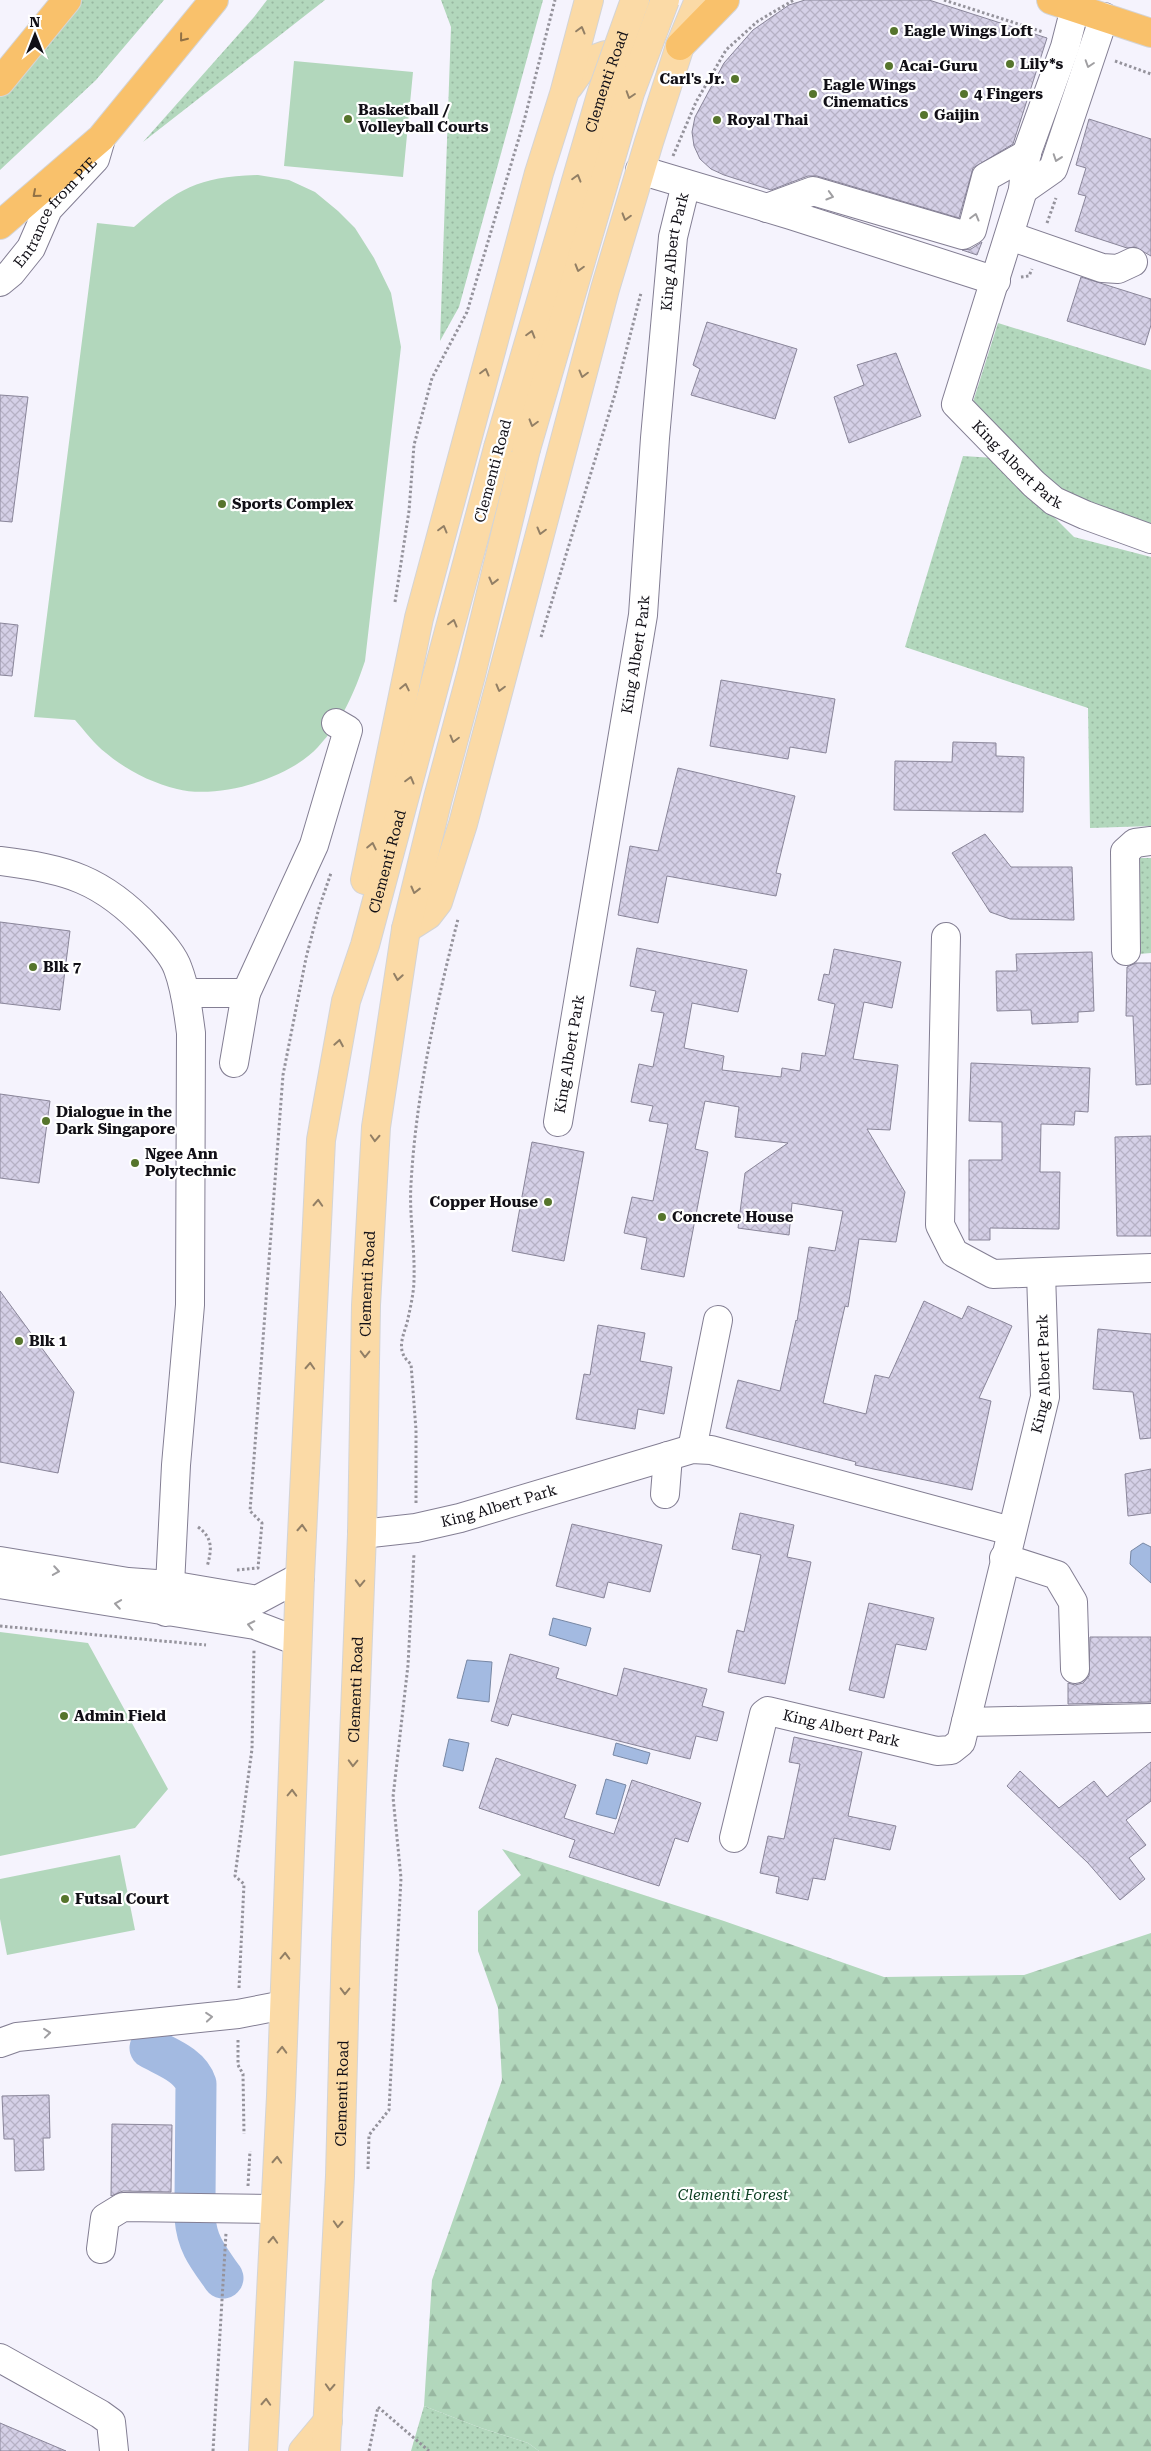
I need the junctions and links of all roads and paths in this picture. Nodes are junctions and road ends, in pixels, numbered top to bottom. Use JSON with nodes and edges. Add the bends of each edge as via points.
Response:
{"nodes":[{"id":1,"x":67,"y":0,"type":"edge"},
{"id":2,"x":214,"y":0,"type":"edge"},
{"id":3,"x":555,"y":0,"type":"edge"},
{"id":4,"x":589,"y":0,"type":"edge"},
{"id":5,"x":635,"y":0,"type":"edge"},
{"id":6,"x":665,"y":0,"type":"edge"},
{"id":7,"x":699,"y":0,"type":"edge"},
{"id":8,"x":725,"y":0,"type":"edge"},
{"id":9,"x":794,"y":0,"type":"edge"},
{"id":10,"x":944,"y":0,"type":"edge"},
{"id":11,"x":1063,"y":4,"type":"edge"},
{"id":12,"x":1104,"y":17,"type":"junction"},
{"id":13,"x":1045,"y":33,"type":"dead end"},
{"id":14,"x":1151,"y":33,"type":"edge"},
{"id":15,"x":680,"y":46,"type":"junction"},
{"id":16,"x":1106,"y":58,"type":"dead end"},
{"id":17,"x":1151,"y":74,"type":"edge"},
{"id":18,"x":0,"y":82,"type":"edge"},
{"id":19,"x":668,"y":90,"type":"junction"},
{"id":20,"x":564,"y":94,"type":"junction"},
{"id":21,"x":1045,"y":103,"type":"junction"},
{"id":22,"x":1072,"y":112,"type":"junction"},
{"id":23,"x":101,"y":138,"type":"junction"},
{"id":24,"x":1027,"y":154,"type":"junction"},
{"id":25,"x":664,"y":178,"type":"junction"},
{"id":26,"x":1023,"y":190,"type":"junction"},
{"id":27,"x":767,"y":208,"type":"junction"},
{"id":28,"x":0,"y":225,"type":"edge"},
{"id":29,"x":1010,"y":236,"type":"junction"},
{"id":30,"x":1133,"y":262,"type":"dead end"},
{"id":31,"x":996,"y":281,"type":"junction"},
{"id":32,"x":0,"y":282,"type":"edge"},
{"id":33,"x":643,"y":283,"type":"dead end"},
{"id":34,"x":1151,"y":539,"type":"edge"},
{"id":35,"x":395,"y":604,"type":"dead end"},
{"id":36,"x":540,"y":640,"type":"dead end"},
{"id":37,"x":336,"y":724,"type":"dead end"},
{"id":38,"x":1151,"y":841,"type":"edge"},
{"id":39,"x":0,"y":861,"type":"edge"},
{"id":40,"x":331,"y":872,"type":"dead end"},
{"id":41,"x":459,"y":915,"type":"dead end"},
{"id":42,"x":406,"y":929,"type":"junction"},
{"id":43,"x":946,"y":937,"type":"dead end"},
{"id":44,"x":365,"y":945,"type":"junction"},
{"id":45,"x":1126,"y":951,"type":"dead end"},
{"id":46,"x":185,"y":993,"type":"junction"},
{"id":47,"x":246,"y":993,"type":"junction"},
{"id":48,"x":234,"y":1063,"type":"dead end"},
{"id":49,"x":558,"y":1122,"type":"dead end"},
{"id":50,"x":1151,"y":1268,"type":"edge"},
{"id":51,"x":1041,"y":1273,"type":"junction"},
{"id":52,"x":718,"y":1320,"type":"dead end"},
{"id":53,"x":680,"y":1452,"type":"junction"},
{"id":54,"x":666,"y":1494,"type":"dead end"},
{"id":55,"x":416,"y":1528,"type":"junction"},
{"id":56,"x":1011,"y":1531,"type":"junction"},
{"id":57,"x":362,"y":1534,"type":"junction"},
{"id":58,"x":1004,"y":1558,"type":"junction"},
{"id":59,"x":0,"y":1562,"type":"edge"},
{"id":60,"x":258,"y":1568,"type":"dead end"},
{"id":61,"x":300,"y":1577,"type":"junction"},
{"id":62,"x":0,"y":1584,"type":"edge"},
{"id":63,"x":170,"y":1585,"type":"junction"},
{"id":64,"x":166,"y":1612,"type":"junction"},
{"id":65,"x":0,"y":1626,"type":"edge"},
{"id":66,"x":297,"y":1641,"type":"junction"},
{"id":67,"x":209,"y":1645,"type":"dead end"},
{"id":68,"x":245,"y":1648,"type":"dead end"},
{"id":69,"x":1075,"y":1669,"type":"dead end"},
{"id":70,"x":1151,"y":1718,"type":"edge"},
{"id":71,"x":966,"y":1722,"type":"junction"},
{"id":72,"x":734,"y":1838,"type":"dead end"},
{"id":73,"x":284,"y":2004,"type":"junction"},
{"id":74,"x":238,"y":2014,"type":"junction"},
{"id":75,"x":0,"y":2043,"type":"edge"},
{"id":76,"x":244,"y":2134,"type":"dead end"},
{"id":77,"x":250,"y":2151,"type":"dead end"},
{"id":78,"x":368,"y":2169,"type":"dead end"},
{"id":79,"x":226,"y":2208,"type":"junction"},
{"id":80,"x":275,"y":2209,"type":"junction"},
{"id":81,"x":101,"y":2249,"type":"dead end"},
{"id":82,"x":0,"y":2358,"type":"edge"},
{"id":83,"x":328,"y":2421,"type":"junction"},
{"id":84,"x":114,"y":2451,"type":"edge"},
{"id":85,"x":213,"y":2451,"type":"edge"},
{"id":86,"x":263,"y":2451,"type":"edge"},
{"id":87,"x":303,"y":2451,"type":"edge"},
{"id":88,"x":326,"y":2451,"type":"edge"},
{"id":89,"x":369,"y":2451,"type":"edge"},
{"id":90,"x":429,"y":2451,"type":"edge"}],
"edges":[{"from":1,"to":18,"type":"highway"},
{"from":2,"to":23,"type":"highway","one_way":true},
{"from":3,"to":35,"type":"path","via":[[524,121],[466,312],[432,378],[424,407],[414,445],[409,512]]},
{"from":20,"to":4,"type":"main road","name":"Clementi Road","one_way":true},
{"from":44,"to":5,"type":"main road","name":"Clementi Road","one_way":true,"bridge":true,"via":[[498,448],[602,92]]},
{"from":6,"to":42,"type":"main road","name":"Clementi Road","one_way":true,"bridge":true,"via":[[630,93],[526,449]]},
{"from":7,"to":15,"type":"main road"},
{"from":8,"to":15,"type":"highway"},
{"from":9,"to":25,"type":"path","via":[[758,21],[726,50],[696,102]]},
{"from":10,"to":13,"type":"path"},
{"from":11,"to":12,"type":"highway"},
{"from":11,"to":21,"type":"street","name":"King Albert Park"},
{"from":12,"to":14,"type":"highway"},
{"from":12,"to":22,"type":"street","one_way":true},
{"from":15,"to":19,"type":"main road"},
{"from":16,"to":17,"type":"path"},
{"from":19,"to":20,"type":"main road","via":[[632,63],[606,55],[586,62]]},
{"from":19,"to":25,"type":"main road"},
{"from":44,"to":20,"type":"main road","name":"Clementi Road","one_way":true,"via":[[358,912],[419,618],[539,173]]},
{"from":21,"to":22,"type":"street"},
{"from":21,"to":24,"type":"street","name":"King Albert Park"},
{"from":22,"to":26,"type":"street","one_way":true,"via":[[1053,169]]},
{"from":23,"to":28,"type":"highway","one_way":true},
{"from":23,"to":32,"type":"street","name":"Entrance from PIE","via":[[94,159],[48,209],[31,248]]},
{"from":24,"to":26,"type":"street","name":"King Albert Park"},
{"from":27,"to":24,"type":"street","one_way":true,"via":[[813,191],[963,235],[972,230],[986,177]]},
{"from":25,"to":27,"type":"street","name":"King Albert Park"},
{"from":25,"to":42,"type":"main road","one_way":true,"via":[[605,288],[464,824],[438,902],[428,916]]},
{"from":25,"to":49,"type":"street","name":"King Albert Park","via":[[673,237],[643,615]]},
{"from":26,"to":29,"type":"street","name":"King Albert Park"},
{"from":27,"to":31,"type":"street","name":"King Albert Park"},
{"from":29,"to":30,"type":"street","via":[[1102,268],[1118,269]]},
{"from":29,"to":31,"type":"street","name":"King Albert Park"},
{"from":31,"to":34,"type":"street","name":"King Albert Park","via":[[956,404],[1054,500]]},
{"from":33,"to":36,"type":"path","via":[[615,394]]},
{"from":37,"to":47,"type":"street","via":[[348,730],[314,845]]},
{"from":38,"to":45,"type":"street","via":[[1135,843],[1125,852]]},
{"from":39,"to":46,"type":"street","via":[[75,875],[104,889],[134,913],[160,942],[178,967]]},
{"from":40,"to":60,"type":"path","via":[[306,958],[283,1074],[250,1511],[262,1523]]},
{"from":41,"to":55,"type":"path","via":[[437,1001],[417,1120],[411,1186],[414,1280],[401,1351],[411,1364],[416,1430]]},
{"from":42,"to":57,"type":"main road","name":"Clementi Road","one_way":true,"via":[[376,1127],[366,1306]]},
{"from":43,"to":51,"type":"street","via":[[940,1225],[954,1252],[993,1274]]},
{"from":61,"to":44,"type":"main road","name":"Clementi Road","one_way":true,"via":[[321,1140],[346,1001]]},
{"from":46,"to":47,"type":"street"},
{"from":46,"to":63,"type":"street","via":[[191,1033],[190,1305],[176,1465]]},
{"from":47,"to":48,"type":"street"},
{"from":50,"to":51,"type":"street"},
{"from":51,"to":56,"type":"street","name":"King Albert Park","via":[[1045,1397]]},
{"from":52,"to":53,"type":"street"},
{"from":53,"to":54,"type":"street"},
{"from":53,"to":55,"type":"street","name":"King Albert Park","via":[[460,1518]]},
{"from":53,"to":56,"type":"street","name":"King Albert Park","via":[[711,1450]]},
{"from":55,"to":57,"type":"street","name":"King Albert Park"},
{"from":55,"to":78,"type":"path","via":[[408,1665],[393,1797],[401,1878],[388,2110],[369,2135]]},
{"from":56,"to":58,"type":"street","name":"King Albert Park"},
{"from":57,"to":83,"type":"main road","name":"Clementi Road","one_way":true,"via":[[340,2176]]},
{"from":58,"to":69,"type":"street","via":[[1057,1575],[1073,1602]]},
{"from":58,"to":71,"type":"street","name":"King Albert Park"},
{"from":59,"to":63,"type":"street","one_way":true,"via":[[128,1582]]},
{"from":61,"to":63,"type":"street","via":[[257,1600]]},
{"from":61,"to":66,"type":"main road","name":"Clementi Road"},
{"from":64,"to":62,"type":"street","one_way":true},
{"from":63,"to":64,"type":"street"},
{"from":66,"to":64,"type":"street","one_way":true,"via":[[255,1625]]},
{"from":65,"to":67,"type":"path"},
{"from":73,"to":66,"type":"main road","name":"Clementi Road","one_way":true},
{"from":68,"to":74,"type":"path","via":[[254,1649],[252,1749],[235,1876],[244,1884]]},
{"from":70,"to":71,"type":"street"},
{"from":71,"to":72,"type":"street","name":"King Albert Park","via":[[961,1742],[951,1750],[937,1751],[768,1711],[764,1714]]},
{"from":73,"to":74,"type":"street"},
{"from":80,"to":73,"type":"main road","name":"Clementi Road","one_way":true},
{"from":75,"to":74,"type":"street","one_way":true,"via":[[46,2033]]},
{"from":74,"to":76,"type":"path","via":[[238,2065],[243,2074]]},
{"from":77,"to":79,"type":"path","via":[[248,2189],[236,2197],[226,2197]]},
{"from":79,"to":80,"type":"street"},
{"from":79,"to":81,"type":"street","via":[[123,2208],[113,2211],[105,2218]]},
{"from":79,"to":85,"type":"path","via":[[226,2264]]},
{"from":86,"to":80,"type":"main road","name":"Clementi Road","one_way":true},
{"from":82,"to":84,"type":"street","via":[[110,2422]]},
{"from":83,"to":87,"type":"main road"},
{"from":83,"to":88,"type":"main road","name":"Clementi Road"},
{"from":89,"to":90,"type":"path","via":[[378,2407]]}]}
